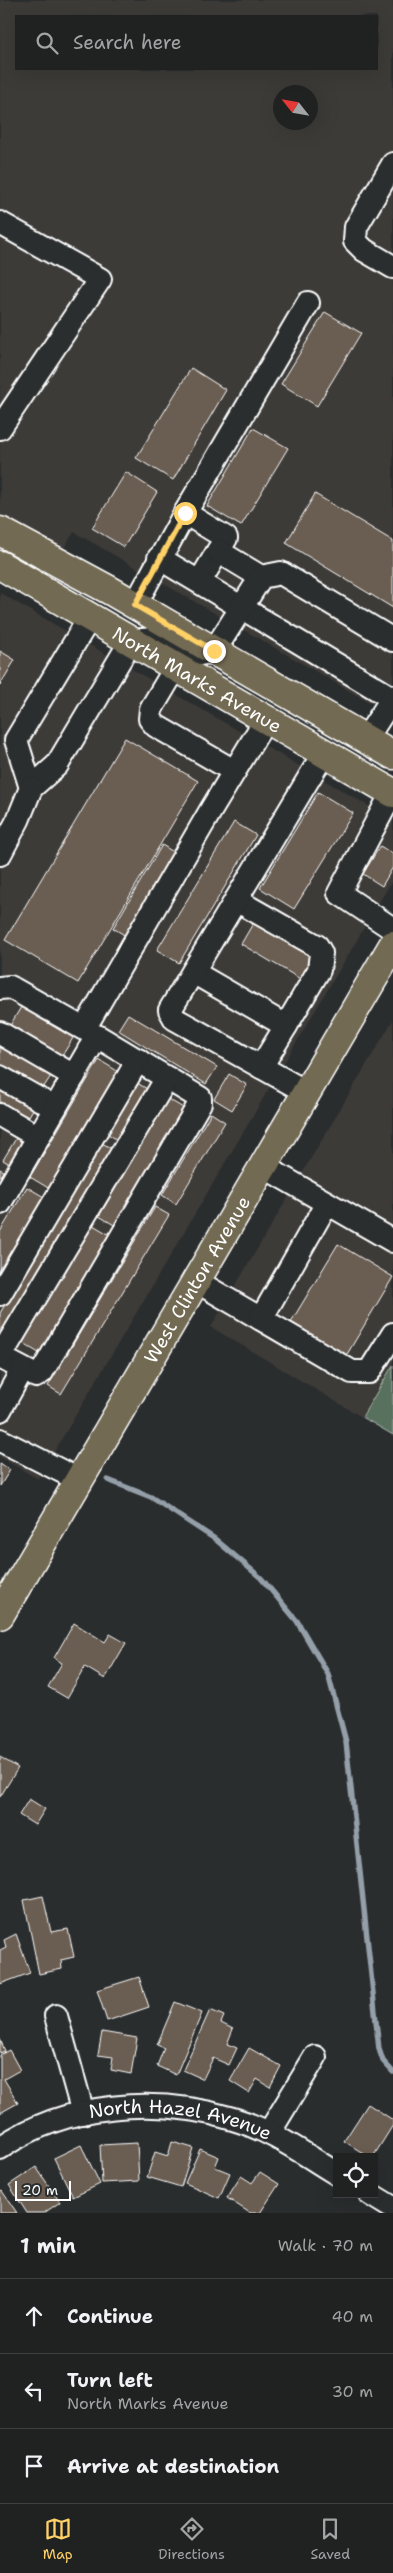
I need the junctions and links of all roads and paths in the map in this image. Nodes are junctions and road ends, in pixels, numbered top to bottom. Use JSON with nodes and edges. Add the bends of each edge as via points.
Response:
{"nodes":[{"id":1,"x":393,"y":164,"type":"edge"},
{"id":2,"x":0,"y":223,"type":"edge"},
{"id":3,"x":393,"y":267,"type":"edge"},
{"id":4,"x":308,"y":303,"type":"dead end"},
{"id":5,"x":0,"y":428,"type":"edge"},
{"id":6,"x":185,"y":513,"type":"junction"},
{"id":7,"x":0,"y":531,"type":"edge"},
{"id":8,"x":218,"y":551,"type":"junction"},
{"id":9,"x":160,"y":558,"type":"junction"},
{"id":10,"x":0,"y":565,"type":"edge"},
{"id":11,"x":261,"y":577,"type":"junction"},
{"id":12,"x":200,"y":581,"type":"junction"},
{"id":13,"x":135,"y":605,"type":"junction"},
{"id":14,"x":242,"y":606,"type":"junction"},
{"id":15,"x":90,"y":617,"type":"junction"},
{"id":16,"x":393,"y":640,"type":"edge"},
{"id":17,"x":132,"y":641,"type":"junction"},
{"id":18,"x":214,"y":651,"type":"junction"},
{"id":19,"x":176,"y":667,"type":"junction"},
{"id":20,"x":393,"y":697,"type":"edge"},
{"id":21,"x":266,"y":719,"type":"junction"},
{"id":22,"x":8,"y":735,"type":"edge"},
{"id":23,"x":366,"y":739,"type":"junction"},
{"id":24,"x":324,"y":753,"type":"junction"},
{"id":25,"x":393,"y":755,"type":"edge"},
{"id":26,"x":234,"y":771,"type":"junction"},
{"id":27,"x":31,"y":788,"type":"junction"},
{"id":28,"x":392,"y":793,"type":"edge"},
{"id":29,"x":0,"y":854,"type":"edge"},
{"id":30,"x":236,"y":900,"type":"junction"},
{"id":31,"x":393,"y":929,"type":"edge"},
{"id":32,"x":393,"y":945,"type":"edge"},
{"id":33,"x":193,"y":972,"type":"junction"},
{"id":34,"x":0,"y":988,"type":"edge"},
{"id":35,"x":286,"y":1026,"type":"junction"},
{"id":36,"x":90,"y":1033,"type":"junction"},
{"id":37,"x":0,"y":1034,"type":"edge"},
{"id":38,"x":138,"y":1060,"type":"junction"},
{"id":39,"x":260,"y":1067,"type":"junction"},
{"id":40,"x":74,"y":1076,"type":"junction"},
{"id":41,"x":0,"y":1077,"type":"edge"},
{"id":42,"x":168,"y":1078,"type":"junction"},
{"id":43,"x":306,"y":1092,"type":"junction"},
{"id":44,"x":55,"y":1108,"type":"junction"},
{"id":45,"x":0,"y":1115,"type":"edge"},
{"id":46,"x":38,"y":1137,"type":"junction"},
{"id":47,"x":263,"y":1166,"type":"junction"},
{"id":48,"x":0,"y":1203,"type":"edge"},
{"id":49,"x":327,"y":1203,"type":"junction"},
{"id":50,"x":393,"y":1241,"type":"edge"},
{"id":51,"x":196,"y":1281,"type":"junction"},
{"id":52,"x":0,"y":1294,"type":"edge"},
{"id":53,"x":261,"y":1319,"type":"junction"},
{"id":54,"x":393,"y":1334,"type":"edge"},
{"id":55,"x":0,"y":1357,"type":"edge"},
{"id":56,"x":22,"y":1370,"type":"junction"},
{"id":57,"x":0,"y":1410,"type":"edge"},
{"id":58,"x":0,"y":1440,"type":"edge"},
{"id":59,"x":79,"y":1480,"type":"junction"},
{"id":60,"x":0,"y":1616,"type":"edge"},
{"id":61,"x":56,"y":2016,"type":"dead end"},
{"id":62,"x":315,"y":2057,"type":"dead end"},
{"id":63,"x":83,"y":2113,"type":"junction"},
{"id":64,"x":269,"y":2133,"type":"junction"},
{"id":65,"x":0,"y":2148,"type":"edge"},
{"id":66,"x":333,"y":2172,"type":"edge"},
{"id":67,"x":377,"y":2198,"type":"edge"},
{"id":68,"x":393,"y":2208,"type":"edge"}],
"edges":[{"from":1,"to":3,"type":"street","via":[[356,227],[355,242]]},
{"from":2,"to":5,"type":"street","via":[[100,279]]},
{"from":4,"to":6,"type":"street"},
{"from":6,"to":8,"type":"street","via":[[226,538]]},
{"from":6,"to":9,"type":"street"},
{"from":7,"to":13,"type":"main road","name":"North Marks Avenue"},
{"from":8,"to":11,"type":"street"},
{"from":8,"to":12,"type":"street"},
{"from":9,"to":12,"type":"street"},
{"from":9,"to":13,"type":"street"},
{"from":10,"to":15,"type":"main road","name":"North Marks Avenue"},
{"from":11,"to":14,"type":"street"},
{"from":11,"to":16,"type":"street","via":[[280,573]]},
{"from":12,"to":14,"type":"street"},
{"from":13,"to":18,"type":"main road","name":"North Marks Avenue"},
{"from":14,"to":18,"type":"street"},
{"from":14,"to":20,"type":"street"},
{"from":15,"to":17,"type":"main road","name":"North Marks Avenue"},
{"from":15,"to":22,"type":"street"},
{"from":17,"to":18,"type":"street","via":[[154,639],[176,651],[195,655]]},
{"from":17,"to":19,"type":"main road","name":"North Marks Avenue"},
{"from":17,"to":27,"type":"street","via":[[57,766]]},
{"from":18,"to":23,"type":"main road","name":"North Marks Avenue"},
{"from":19,"to":21,"type":"main road","name":"North Marks Avenue"},
{"from":19,"to":26,"type":"street","via":[[151,709],[150,719],[156,726]]},
{"from":20,"to":23,"type":"street"},
{"from":21,"to":24,"type":"main road","name":"North Marks Avenue"},
{"from":21,"to":26,"type":"street"},
{"from":22,"to":27,"type":"street"},
{"from":23,"to":25,"type":"main road","name":"North Marks Avenue"},
{"from":24,"to":28,"type":"main road","name":"North Marks Avenue"},
{"from":24,"to":30,"type":"street"},
{"from":26,"to":36,"type":"street"},
{"from":27,"to":29,"type":"street"},
{"from":28,"to":31,"type":"street","via":[[339,893]]},
{"from":30,"to":33,"type":"street"},
{"from":30,"to":35,"type":"street","via":[[317,946],[321,953],[319,970]]},
{"from":32,"to":43,"type":"main road","name":"West Clinton Avenue"},
{"from":33,"to":35,"type":"street"},
{"from":33,"to":39,"type":"street","via":[[170,1010],[175,1019]]},
{"from":34,"to":36,"type":"street","via":[[10,987]]},
{"from":35,"to":39,"type":"street"},
{"from":36,"to":38,"type":"street"},
{"from":36,"to":40,"type":"street"},
{"from":37,"to":40,"type":"street"},
{"from":38,"to":42,"type":"street"},
{"from":38,"to":52,"type":"street"},
{"from":39,"to":43,"type":"street"},
{"from":40,"to":44,"type":"street"},
{"from":41,"to":44,"type":"street"},
{"from":42,"to":55,"type":"street"},
{"from":42,"to":56,"type":"street","via":[[198,1096],[200,1103],[42,1372],[36,1376]]},
{"from":43,"to":47,"type":"main road","name":"West Clinton Avenue"},
{"from":44,"to":46,"type":"street"},
{"from":45,"to":46,"type":"street"},
{"from":46,"to":48,"type":"street"},
{"from":47,"to":49,"type":"street"},
{"from":47,"to":51,"type":"main road","name":"West Clinton Avenue"},
{"from":49,"to":50,"type":"street"},
{"from":49,"to":53,"type":"street"},
{"from":51,"to":53,"type":"street"},
{"from":51,"to":59,"type":"main road","name":"West Clinton Avenue"},
{"from":53,"to":54,"type":"street","via":[[352,1372],[369,1372]]},
{"from":55,"to":56,"type":"street"},
{"from":56,"to":57,"type":"street"},
{"from":58,"to":59,"type":"street"},
{"from":59,"to":60,"type":"main road","name":"West Clinton Avenue"},
{"from":61,"to":63,"type":"street","name":"North Hazel Avenue"},
{"from":62,"to":64,"type":"street"},
{"from":63,"to":64,"type":"street","name":"North Hazel Avenue","via":[[151,2105],[192,2109],[234,2119]]},
{"from":63,"to":65,"type":"street","via":[[54,2122]]},
{"from":64,"to":66,"type":"street","name":"North Hazel Avenue"},
{"from":67,"to":68,"type":"street"}]}
